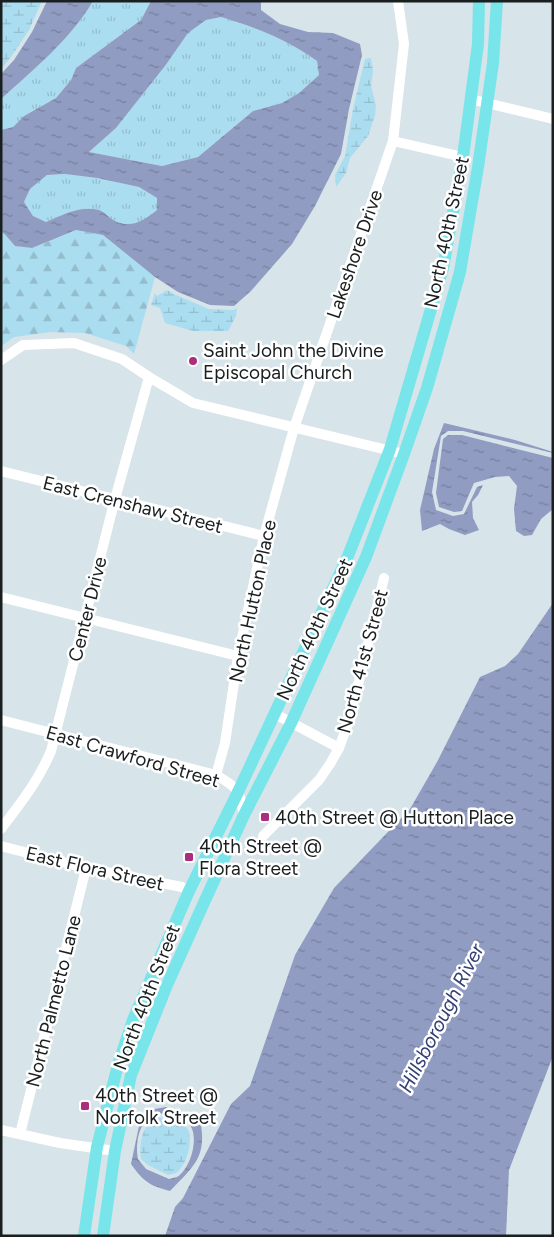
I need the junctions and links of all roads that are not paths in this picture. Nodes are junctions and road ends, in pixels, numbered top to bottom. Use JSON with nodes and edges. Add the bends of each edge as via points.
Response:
{"nodes":[{"id":1,"x":398,"y":1,"type":"edge"},
{"id":2,"x":479,"y":1,"type":"edge"},
{"id":3,"x":497,"y":1,"type":"edge"},
{"id":4,"x":470,"y":99,"type":"junction"},
{"id":5,"x":488,"y":104,"type":"junction"},
{"id":6,"x":553,"y":119,"type":"edge"},
{"id":7,"x":393,"y":141,"type":"junction"},
{"id":8,"x":463,"y":158,"type":"junction"},
{"id":9,"x":443,"y":268,"type":"junction"},
{"id":10,"x":460,"y":272,"type":"junction"},
{"id":11,"x":1,"y":360,"type":"edge"},
{"id":12,"x":149,"y":378,"type":"junction"},
{"id":13,"x":294,"y":428,"type":"junction"},
{"id":14,"x":390,"y":449,"type":"junction"},
{"id":15,"x":404,"y":454,"type":"junction"},
{"id":16,"x":1,"y":471,"type":"edge"},
{"id":17,"x":115,"y":500,"type":"junction"},
{"id":18,"x":264,"y":536,"type":"junction"},
{"id":19,"x":384,"y":578,"type":"dead end"},
{"id":20,"x":1,"y":597,"type":"edge"},
{"id":21,"x":85,"y":618,"type":"junction"},
{"id":22,"x":238,"y":656,"type":"junction"},
{"id":23,"x":274,"y":714,"type":"junction"},
{"id":24,"x":1,"y":720,"type":"edge"},
{"id":25,"x":291,"y":723,"type":"junction"},
{"id":26,"x":55,"y":734,"type":"junction"},
{"id":27,"x":339,"y":748,"type":"junction"},
{"id":28,"x":216,"y":775,"type":"junction"},
{"id":29,"x":238,"y":792,"type":"junction"},
{"id":30,"x":244,"y":816,"type":"junction"},
{"id":31,"x":1,"y":829,"type":"edge"},
{"id":32,"x":263,"y":836,"type":"dead end"},
{"id":33,"x":1,"y":846,"type":"edge"},
{"id":34,"x":86,"y":868,"type":"junction"},
{"id":35,"x":189,"y":890,"type":"junction"},
{"id":36,"x":1,"y":1130,"type":"edge"},
{"id":37,"x":20,"y":1134,"type":"junction"},
{"id":38,"x":97,"y":1148,"type":"junction"},
{"id":39,"x":115,"y":1151,"type":"junction"},
{"id":40,"x":84,"y":1236,"type":"edge"},
{"id":41,"x":103,"y":1236,"type":"edge"}],
"edges":[{"from":1,"to":7,"type":"street","name":"Lakeshore Drive","via":[[404,44]]},
{"from":2,"to":4,"type":"main road","name":"North 40th Street","via":[[478,44]]},
{"from":3,"to":5,"type":"main road","name":"North 40th Street"},
{"from":4,"to":5,"type":"street"},
{"from":4,"to":8,"type":"main road","name":"North 40th Street"},
{"from":5,"to":6,"type":"street"},
{"from":5,"to":10,"type":"main road","name":"North 40th Street"},
{"from":7,"to":8,"type":"street"},
{"from":7,"to":13,"type":"street","name":"Lakeshore Drive"},
{"from":8,"to":9,"type":"main road","name":"North 40th Street"},
{"from":9,"to":10,"type":"main road"},
{"from":9,"to":14,"type":"main road","name":"North 40th Street"},
{"from":10,"to":15,"type":"main road","name":"North 40th Street"},
{"from":11,"to":12,"type":"street","via":[[23,345],[74,343],[122,359]]},
{"from":12,"to":13,"type":"street","via":[[193,402]]},
{"from":12,"to":17,"type":"street","name":"Center Drive"},
{"from":13,"to":14,"type":"street"},
{"from":13,"to":18,"type":"street","name":"North Hutton Place"},
{"from":14,"to":15,"type":"street"},
{"from":14,"to":23,"type":"main road","name":"North 40th Street","via":[[348,556]]},
{"from":15,"to":25,"type":"main road","name":"North 40th Street","via":[[366,557]]},
{"from":16,"to":17,"type":"street","name":"East Crenshaw Street"},
{"from":17,"to":18,"type":"street","name":"East Crenshaw Street"},
{"from":17,"to":21,"type":"street","name":"Center Drive"},
{"from":18,"to":22,"type":"street","name":"North Hutton Place"},
{"from":19,"to":27,"type":"street","name":"North 41st Street","via":[[350,718]]},
{"from":20,"to":21,"type":"street"},
{"from":21,"to":22,"type":"street"},
{"from":21,"to":26,"type":"street","name":"Center Drive"},
{"from":22,"to":28,"type":"street","name":"North Hutton Place","via":[[225,743]]},
{"from":23,"to":25,"type":"street"},
{"from":23,"to":29,"type":"main road","name":"North 40th Street"},
{"from":24,"to":26,"type":"street","name":"East Crawford Street"},
{"from":25,"to":27,"type":"street"},
{"from":25,"to":30,"type":"main road","name":"North 40th Street"},
{"from":26,"to":28,"type":"street","name":"East Crawford Street"},
{"from":26,"to":31,"type":"street","name":"Center Drive","via":[[34,785]]},
{"from":27,"to":32,"type":"street","name":"North 41st Street","via":[[319,780]]},
{"from":28,"to":29,"type":"street","name":"East Crawford Street"},
{"from":29,"to":30,"type":"street","name":"East Crawford Street"},
{"from":29,"to":35,"type":"main road","name":"North 40th Street"},
{"from":30,"to":39,"type":"main road","name":"North 40th Street","via":[[167,985],[131,1075]]},
{"from":33,"to":34,"type":"street","name":"East Flora Street"},
{"from":34,"to":35,"type":"street","name":"East Flora Street"},
{"from":34,"to":37,"type":"street","name":"North Palmetto Lane"},
{"from":35,"to":38,"type":"main road","name":"North 40th Street","via":[[133,1020]]},
{"from":36,"to":37,"type":"street"},
{"from":37,"to":38,"type":"street"},
{"from":38,"to":39,"type":"street"},
{"from":38,"to":40,"type":"main road","name":"North 40th Street"},
{"from":39,"to":41,"type":"main road","name":"North 40th Street"}]}
